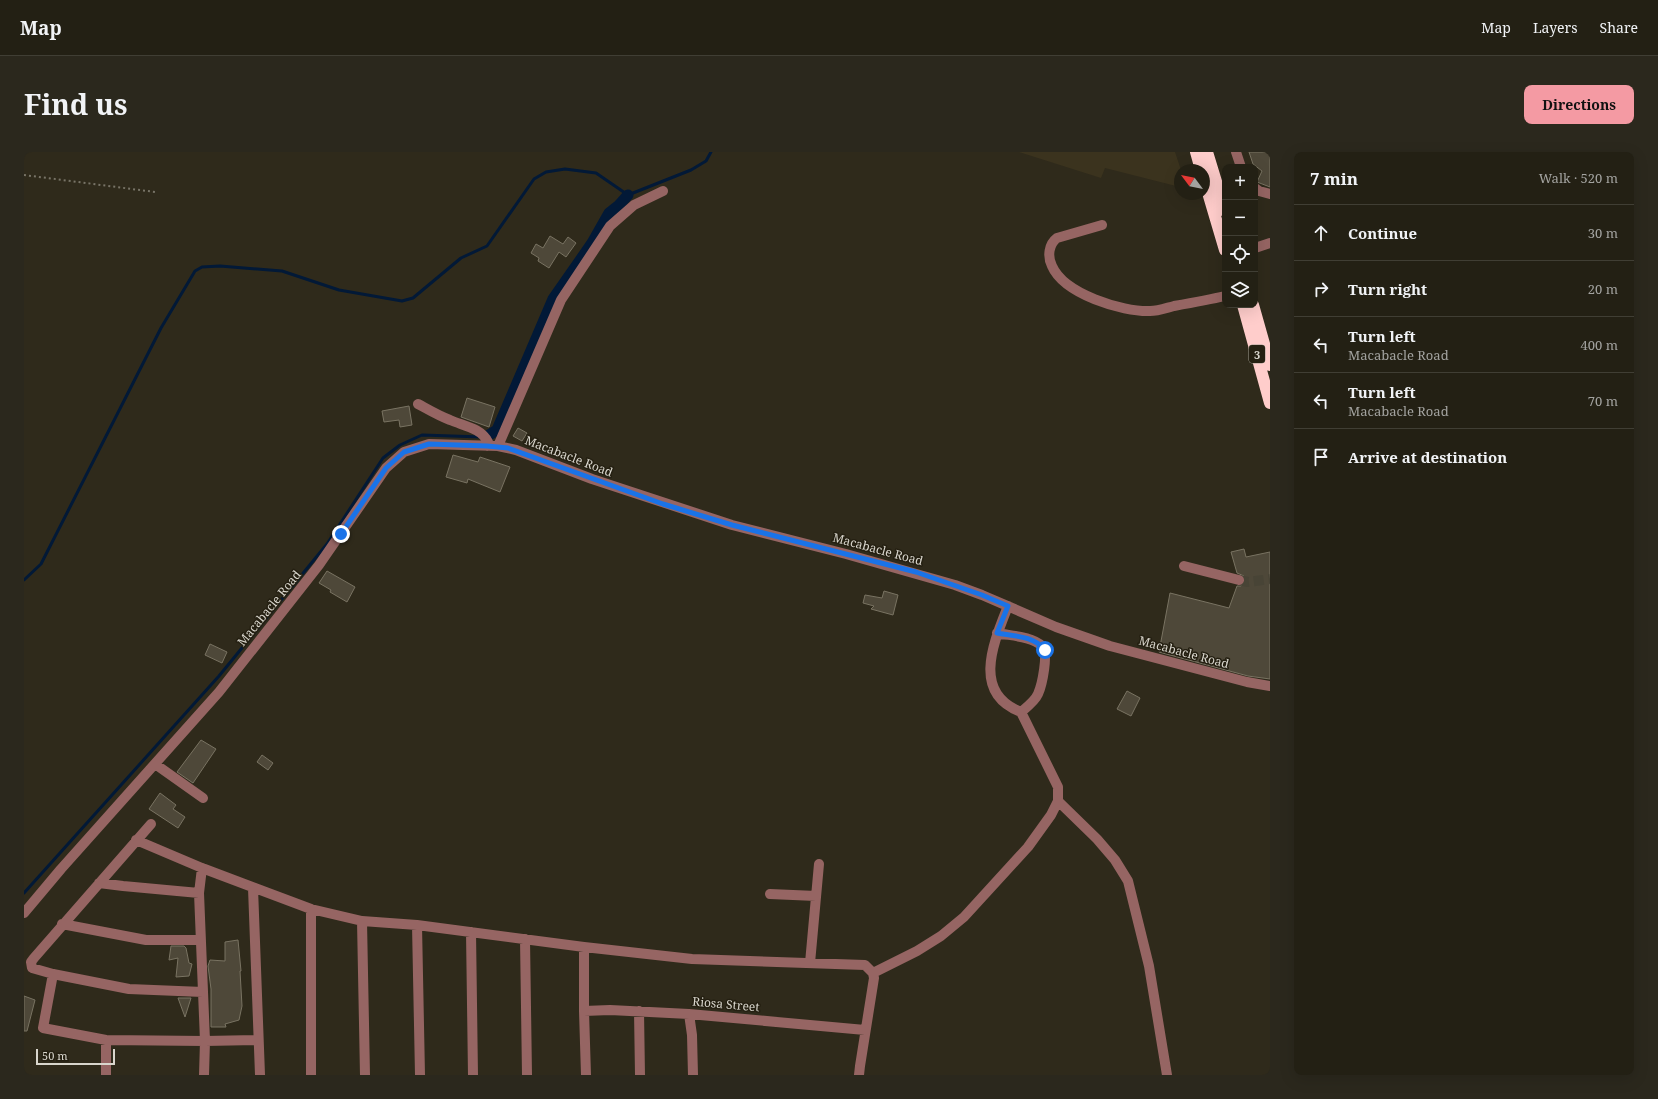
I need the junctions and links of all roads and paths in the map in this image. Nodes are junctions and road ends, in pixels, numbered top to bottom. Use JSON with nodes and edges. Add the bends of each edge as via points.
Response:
{"nodes":[{"id":1,"x":1196,"y":152,"type":"edge"},
{"id":2,"x":1207,"y":152,"type":"edge"},
{"id":3,"x":1236,"y":152,"type":"edge"},
{"id":4,"x":1199,"y":164,"type":"edge"},
{"id":5,"x":1240,"y":164,"type":"edge"},
{"id":6,"x":24,"y":175,"type":"edge"},
{"id":7,"x":1221,"y":181,"type":"edge"},
{"id":8,"x":1258,"y":189,"type":"edge"},
{"id":9,"x":663,"y":191,"type":"dead end"},
{"id":10,"x":154,"y":192,"type":"dead end"},
{"id":11,"x":1270,"y":194,"type":"edge"},
{"id":12,"x":1210,"y":199,"type":"edge"},
{"id":13,"x":1224,"y":200,"type":"edge"},
{"id":14,"x":1102,"y":225,"type":"dead end"},
{"id":15,"x":1222,"y":240,"type":"edge"},
{"id":16,"x":1270,"y":244,"type":"edge"},
{"id":17,"x":1258,"y":247,"type":"edge"},
{"id":18,"x":1222,"y":297,"type":"edge"},
{"id":19,"x":1244,"y":308,"type":"edge"},
{"id":20,"x":1254,"y":308,"type":"edge"},
{"id":21,"x":1270,"y":365,"type":"edge"},
{"id":22,"x":1270,"y":403,"type":"edge"},
{"id":23,"x":418,"y":404,"type":"dead end"},
{"id":24,"x":487,"y":446,"type":"junction"},
{"id":25,"x":498,"y":446,"type":"junction"},
{"id":26,"x":1184,"y":566,"type":"dead end"},
{"id":27,"x":1239,"y":580,"type":"tunnel mouth"},
{"id":28,"x":1008,"y":606,"type":"junction"},
{"id":29,"x":997,"y":633,"type":"junction"},
{"id":30,"x":1270,"y":686,"type":"edge"},
{"id":31,"x":1021,"y":712,"type":"junction"},
{"id":32,"x":155,"y":764,"type":"junction"},
{"id":33,"x":203,"y":798,"type":"dead end"},
{"id":34,"x":1058,"y":801,"type":"junction"},
{"id":35,"x":151,"y":824,"type":"dead end"},
{"id":36,"x":136,"y":840,"type":"junction"},
{"id":37,"x":819,"y":864,"type":"dead end"},
{"id":38,"x":202,"y":868,"type":"junction"},
{"id":39,"x":99,"y":883,"type":"junction"},
{"id":40,"x":253,"y":888,"type":"junction"},
{"id":41,"x":199,"y":894,"type":"junction"},
{"id":42,"x":770,"y":894,"type":"dead end"},
{"id":43,"x":816,"y":896,"type":"junction"},
{"id":44,"x":311,"y":909,"type":"junction"},
{"id":45,"x":24,"y":913,"type":"edge"},
{"id":46,"x":362,"y":921,"type":"junction"},
{"id":47,"x":62,"y":924,"type":"junction"},
{"id":48,"x":418,"y":925,"type":"junction"},
{"id":49,"x":471,"y":932,"type":"junction"},
{"id":50,"x":525,"y":939,"type":"junction"},
{"id":51,"x":201,"y":940,"type":"junction"},
{"id":52,"x":584,"y":947,"type":"junction"},
{"id":53,"x":810,"y":963,"type":"junction"},
{"id":54,"x":873,"y":973,"type":"junction"},
{"id":55,"x":53,"y":974,"type":"junction"},
{"id":56,"x":203,"y":992,"type":"junction"},
{"id":57,"x":584,"y":1011,"type":"junction"},
{"id":58,"x":639,"y":1011,"type":"junction"},
{"id":59,"x":689,"y":1014,"type":"junction"},
{"id":60,"x":865,"y":1030,"type":"junction"},
{"id":61,"x":106,"y":1040,"type":"junction"},
{"id":62,"x":258,"y":1040,"type":"junction"},
{"id":63,"x":206,"y":1041,"type":"junction"},
{"id":64,"x":106,"y":1075,"type":"edge"},
{"id":65,"x":204,"y":1075,"type":"edge"},
{"id":66,"x":260,"y":1075,"type":"edge"},
{"id":67,"x":311,"y":1075,"type":"edge"},
{"id":68,"x":365,"y":1075,"type":"edge"},
{"id":69,"x":420,"y":1075,"type":"edge"},
{"id":70,"x":473,"y":1075,"type":"edge"},
{"id":71,"x":527,"y":1075,"type":"edge"},
{"id":72,"x":586,"y":1075,"type":"edge"},
{"id":73,"x":640,"y":1075,"type":"edge"},
{"id":74,"x":692,"y":1075,"type":"edge"},
{"id":75,"x":859,"y":1075,"type":"edge"},
{"id":76,"x":1168,"y":1075,"type":"edge"}],
"edges":[{"from":1,"to":4,"type":"highway"},
{"from":2,"to":7,"type":"highway"},
{"from":3,"to":5,"type":"street"},
{"from":6,"to":10,"type":"path"},
{"from":7,"to":13,"type":"highway"},
{"from":8,"to":11,"type":"street"},
{"from":9,"to":25,"type":"street","via":[[634,205],[610,226],[561,300]]},
{"from":12,"to":15,"type":"highway"},
{"from":14,"to":18,"type":"street","via":[[1057,238],[1052,242],[1049,254],[1051,265],[1060,277],[1075,289],[1097,300],[1125,309],[1151,311]]},
{"from":16,"to":17,"type":"street"},
{"from":19,"to":22,"type":"highway","number":"3"},
{"from":20,"to":21,"type":"highway","number":"3"},
{"from":23,"to":24,"type":"street","via":[[474,429],[486,437]]},
{"from":24,"to":25,"type":"street","name":"Macabacle Road"},
{"from":24,"to":32,"type":"street","name":"Macabacle Road","via":[[429,444],[404,452],[394,460],[320,565],[219,692]]},
{"from":25,"to":28,"type":"street","name":"Macabacle Road","via":[[732,525],[923,574]]},
{"from":26,"to":27,"type":"street"},
{"from":28,"to":29,"type":"street"},
{"from":28,"to":30,"type":"street","name":"Macabacle Road","via":[[1056,627],[1110,646]]},
{"from":29,"to":31,"type":"street","via":[[990,663],[991,682],[1001,701]]},
{"from":29,"to":31,"type":"street","via":[[1030,639],[1045,650],[1039,694]]},
{"from":31,"to":34,"type":"street","via":[[1058,787]]},
{"from":32,"to":33,"type":"street"},
{"from":32,"to":45,"type":"street","name":"Macabacle Road"},
{"from":34,"to":54,"type":"street","via":[[1028,847],[964,917],[917,951]]},
{"from":34,"to":76,"type":"street","via":[[1111,854],[1128,881],[1149,966]]},
{"from":35,"to":36,"type":"street"},
{"from":36,"to":38,"type":"street"},
{"from":36,"to":39,"type":"street"},
{"from":37,"to":43,"type":"street"},
{"from":38,"to":40,"type":"street"},
{"from":38,"to":41,"type":"street"},
{"from":39,"to":41,"type":"street"},
{"from":39,"to":47,"type":"street"},
{"from":40,"to":44,"type":"street"},
{"from":40,"to":62,"type":"street"},
{"from":41,"to":51,"type":"street"},
{"from":42,"to":43,"type":"street"},
{"from":43,"to":53,"type":"street"},
{"from":44,"to":46,"type":"street"},
{"from":44,"to":67,"type":"street"},
{"from":46,"to":48,"type":"street"},
{"from":46,"to":68,"type":"street"},
{"from":47,"to":51,"type":"street","via":[[146,940]]},
{"from":47,"to":55,"type":"street","via":[[31,962],[32,968]]},
{"from":48,"to":49,"type":"street"},
{"from":48,"to":69,"type":"street"},
{"from":49,"to":50,"type":"street"},
{"from":49,"to":70,"type":"street"},
{"from":50,"to":52,"type":"street"},
{"from":50,"to":71,"type":"street"},
{"from":51,"to":56,"type":"street"},
{"from":52,"to":53,"type":"street","via":[[692,959]]},
{"from":52,"to":57,"type":"street"},
{"from":53,"to":54,"type":"street","via":[[865,965]]},
{"from":54,"to":60,"type":"street"},
{"from":55,"to":56,"type":"street","via":[[129,989]]},
{"from":55,"to":61,"type":"street","via":[[43,1028]]},
{"from":56,"to":63,"type":"street"},
{"from":57,"to":58,"type":"street","name":"Riosa Street"},
{"from":57,"to":72,"type":"street"},
{"from":58,"to":59,"type":"street","name":"Riosa Street"},
{"from":58,"to":73,"type":"street"},
{"from":59,"to":60,"type":"street","name":"Riosa Street"},
{"from":59,"to":74,"type":"street"},
{"from":60,"to":75,"type":"street"},
{"from":61,"to":63,"type":"street"},
{"from":61,"to":64,"type":"street"},
{"from":62,"to":63,"type":"street"},
{"from":62,"to":66,"type":"street"},
{"from":63,"to":65,"type":"street"}]}
